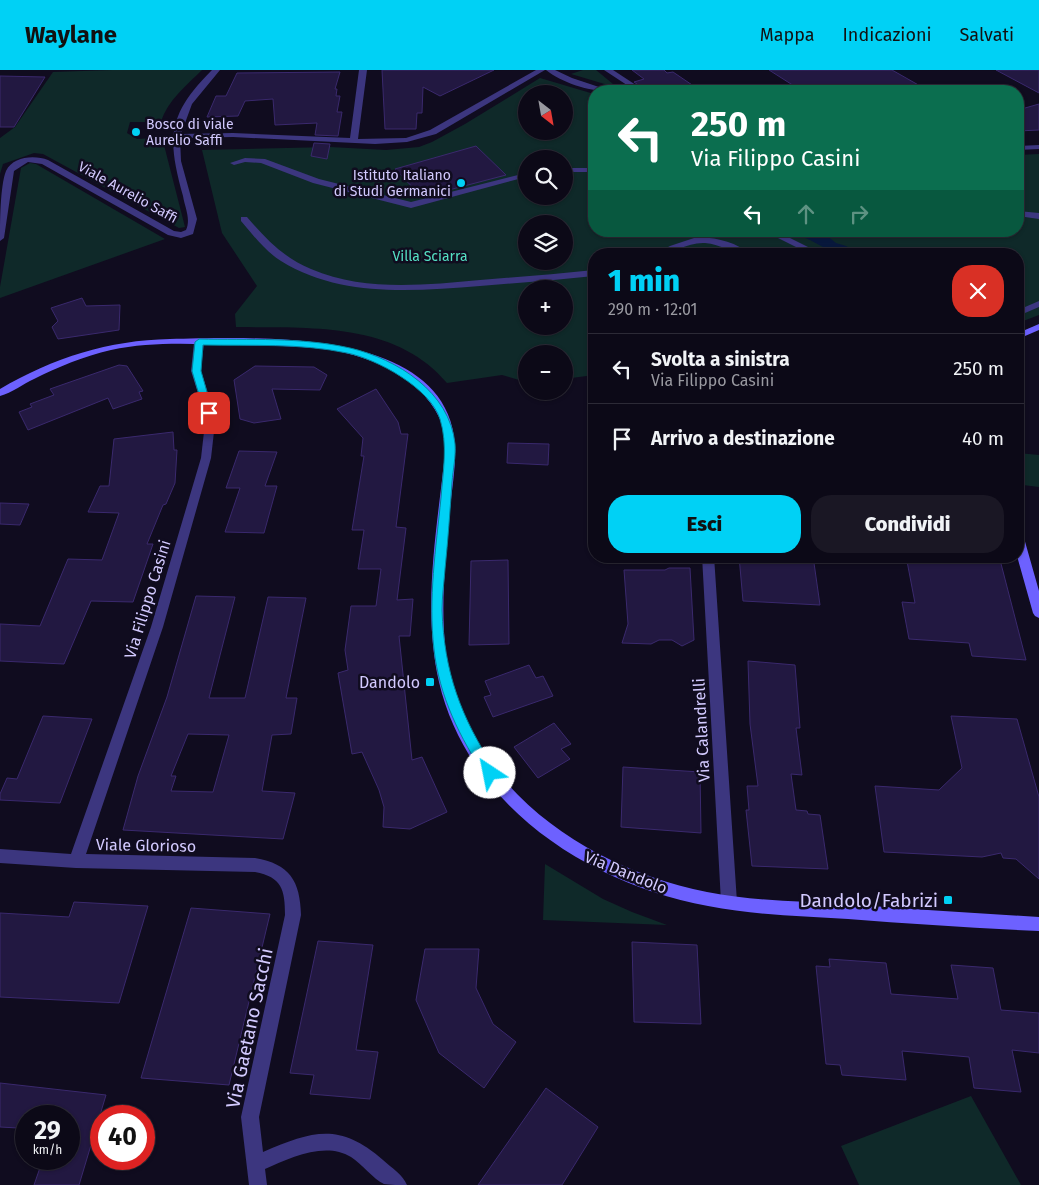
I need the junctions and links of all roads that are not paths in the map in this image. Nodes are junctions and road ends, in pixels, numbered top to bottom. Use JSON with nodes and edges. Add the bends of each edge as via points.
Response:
{"nodes":[{"id":1,"x":216,"y":70,"type":"edge"},
{"id":2,"x":363,"y":70,"type":"edge"},
{"id":3,"x":542,"y":70,"type":"edge"},
{"id":4,"x":550,"y":70,"type":"edge"},
{"id":5,"x":608,"y":70,"type":"edge"},
{"id":6,"x":632,"y":85,"type":"edge"},
{"id":7,"x":588,"y":86,"type":"edge"},
{"id":8,"x":176,"y":136,"type":"junction"},
{"id":9,"x":354,"y":141,"type":"junction"},
{"id":10,"x":1024,"y":148,"type":"edge"},
{"id":11,"x":1039,"y":148,"type":"edge"},
{"id":12,"x":234,"y":163,"type":"dead end"},
{"id":13,"x":573,"y":170,"type":"edge"},
{"id":14,"x":588,"y":170,"type":"edge"},
{"id":15,"x":518,"y":177,"type":"edge"},
{"id":16,"x":1024,"y":215,"type":"edge"},
{"id":17,"x":1039,"y":216,"type":"edge"},
{"id":18,"x":244,"y":219,"type":"dead end"},
{"id":19,"x":781,"y":237,"type":"edge"},
{"id":20,"x":0,"y":238,"type":"edge"},
{"id":21,"x":674,"y":248,"type":"edge"},
{"id":22,"x":732,"y":248,"type":"edge"},
{"id":23,"x":805,"y":248,"type":"edge"},
{"id":24,"x":588,"y":274,"type":"edge"},
{"id":25,"x":1039,"y":304,"type":"edge"},
{"id":26,"x":1024,"y":311,"type":"edge"},
{"id":27,"x":1039,"y":327,"type":"edge"},
{"id":28,"x":1024,"y":333,"type":"edge"},
{"id":29,"x":199,"y":342,"type":"junction"},
{"id":30,"x":0,"y":393,"type":"edge"},
{"id":31,"x":1024,"y":559,"type":"edge"},
{"id":32,"x":708,"y":563,"type":"edge"},
{"id":33,"x":1039,"y":613,"type":"edge"},
{"id":34,"x":0,"y":856,"type":"edge"},
{"id":35,"x":76,"y":861,"type":"junction"},
{"id":36,"x":286,"y":880,"type":"joint"},
{"id":37,"x":729,"y":902,"type":"junction"},
{"id":38,"x":1039,"y":924,"type":"edge"},
{"id":39,"x":256,"y":1164,"type":"junction"},
{"id":40,"x":258,"y":1185,"type":"edge"},
{"id":41,"x":398,"y":1185,"type":"edge"}],
"edges":[{"from":1,"to":8,"type":"street","name":"Viale Aurelio Saffi","via":[[192,98]]},
{"from":2,"to":9,"type":"street"},
{"from":3,"to":9,"type":"street","via":[[423,136],[392,142]]},
{"from":4,"to":7,"type":"street"},
{"from":5,"to":6,"type":"street"},
{"from":8,"to":9,"type":"street","via":[[233,135]]},
{"from":8,"to":20,"type":"street","name":"Viale Aurelio Saffi","via":[[176,155],[193,223],[188,233],[171,232],[38,159],[23,161],[10,171]]},
{"from":10,"to":11,"type":"street"},
{"from":12,"to":15,"type":"street","via":[[262,161],[316,181],[412,205]]},
{"from":13,"to":14,"type":"street"},
{"from":16,"to":17,"type":"street"},
{"from":18,"to":24,"type":"street","via":[[284,258],[316,274],[348,283],[388,288],[450,286]]},
{"from":19,"to":23,"type":"street"},
{"from":21,"to":22,"type":"street","via":[[696,239],[716,241]]},
{"from":25,"to":26,"type":"street"},
{"from":27,"to":28,"type":"street"},
{"from":29,"to":30,"type":"street","name":"Via Dandolo","via":[[142,343],[93,352],[49,368]]},
{"from":29,"to":35,"type":"street","name":"Via Filippo Casini","via":[[196,371],[210,429],[206,458],[157,627]]},
{"from":29,"to":37,"type":"street","name":"Via Dandolo","via":[[340,348],[386,364],[429,395],[444,417],[450,444],[437,609],[438,638],[448,693],[473,747],[490,773],[520,807],[579,853],[653,885]]},
{"from":31,"to":33,"type":"street"},
{"from":32,"to":37,"type":"street","name":"Via Calandrelli"},
{"from":34,"to":35,"type":"street","name":"Viale Glorioso"},
{"from":35,"to":36,"type":"street","name":"Viale Glorioso","via":[[255,865],[270,867]]},
{"from":36,"to":39,"type":"street","name":"Via Gaetano Sacchi","via":[[293,899],[293,915],[250,1117]]},
{"from":37,"to":38,"type":"street","name":"Via Dandolo"},
{"from":39,"to":40,"type":"street","name":"Via Gaetano Sacchi"},
{"from":39,"to":41,"type":"street","via":[[309,1144],[338,1143],[354,1149]]}]}
